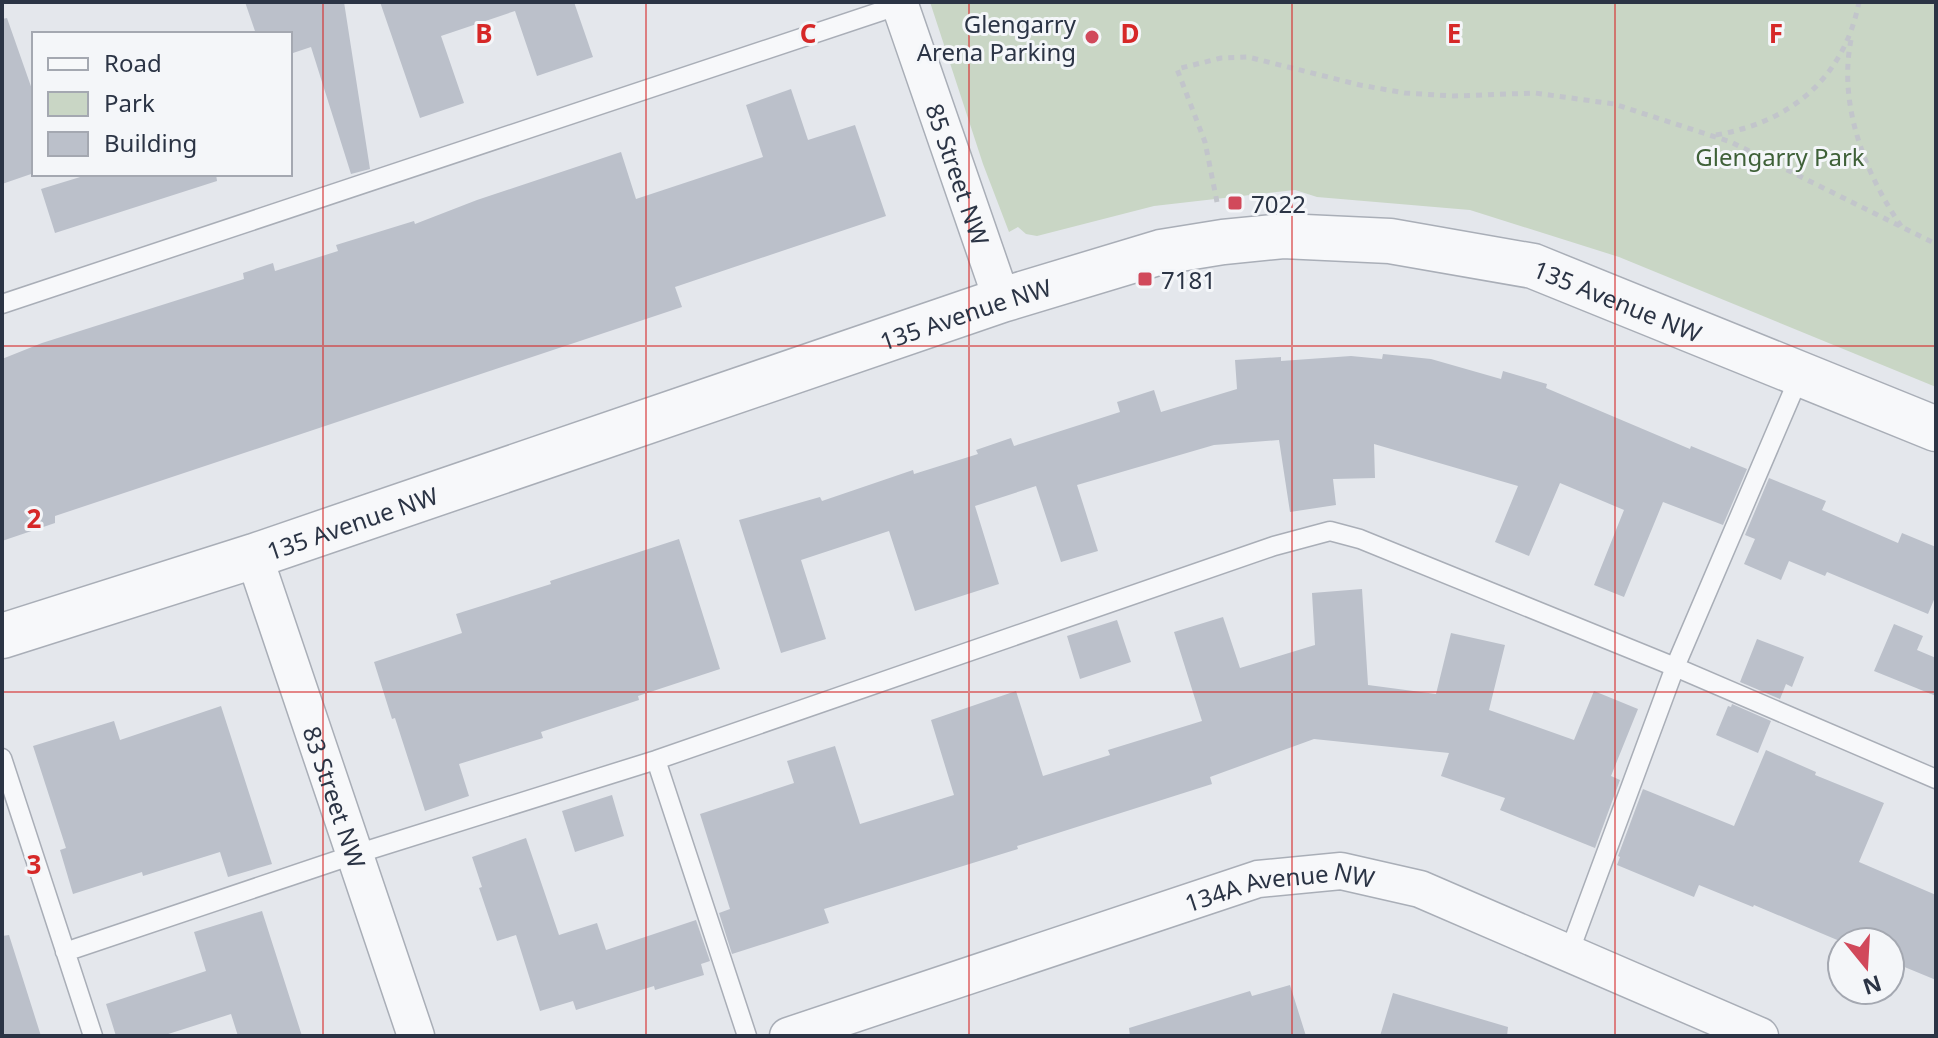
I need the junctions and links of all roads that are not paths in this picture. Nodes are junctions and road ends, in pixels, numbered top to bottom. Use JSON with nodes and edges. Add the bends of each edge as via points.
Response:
{"nodes":[{"id":1,"x":900,"y":4,"type":"edge"},
{"id":2,"x":1002,"y":300,"type":"junction"},
{"id":3,"x":2,"y":304,"type":"edge"},
{"id":4,"x":1800,"y":375,"type":"junction"},
{"id":5,"x":1936,"y":429,"type":"edge"},
{"id":6,"x":254,"y":556,"type":"junction"},
{"id":7,"x":2,"y":636,"type":"edge"},
{"id":8,"x":1675,"y":667,"type":"junction"},
{"id":9,"x":2,"y":758,"type":"edge"},
{"id":10,"x":656,"y":760,"type":"junction"},
{"id":11,"x":1936,"y":779,"type":"edge"},
{"id":12,"x":353,"y":855,"type":"junction"},
{"id":13,"x":65,"y":952,"type":"junction"},
{"id":14,"x":1569,"y":953,"type":"junction"},
{"id":15,"x":93,"y":1036,"type":"edge"},
{"id":16,"x":416,"y":1036,"type":"edge"},
{"id":17,"x":747,"y":1036,"type":"edge"},
{"id":18,"x":788,"y":1036,"type":"edge"},
{"id":19,"x":1760,"y":1036,"type":"edge"}],
"edges":[{"from":1,"to":2,"type":"street","name":"85 Street NW"},
{"from":1,"to":3,"type":"lane"},
{"from":2,"to":4,"type":"street","name":"135 Avenue NW","via":[[1161,252],[1223,242],[1283,236],[1390,241],[1533,266]]},
{"from":2,"to":6,"type":"street","name":"135 Avenue NW"},
{"from":4,"to":5,"type":"street","name":"135 Avenue NW"},
{"from":4,"to":8,"type":"lane"},
{"from":6,"to":7,"type":"street","name":"135 Avenue NW"},
{"from":6,"to":12,"type":"street","name":"83 Street NW"},
{"from":8,"to":10,"type":"lane","via":[[1330,531]]},
{"from":8,"to":11,"type":"lane"},
{"from":8,"to":14,"type":"lane"},
{"from":9,"to":13,"type":"lane"},
{"from":10,"to":12,"type":"lane"},
{"from":10,"to":17,"type":"lane"},
{"from":12,"to":13,"type":"lane"},
{"from":12,"to":16,"type":"street","name":"83 Street NW"},
{"from":13,"to":15,"type":"lane"},
{"from":14,"to":18,"type":"street","name":"134A Avenue NW","via":[[1420,889],[1341,871],[1258,879]]},
{"from":14,"to":19,"type":"street","name":"134A Avenue NW"}]}
